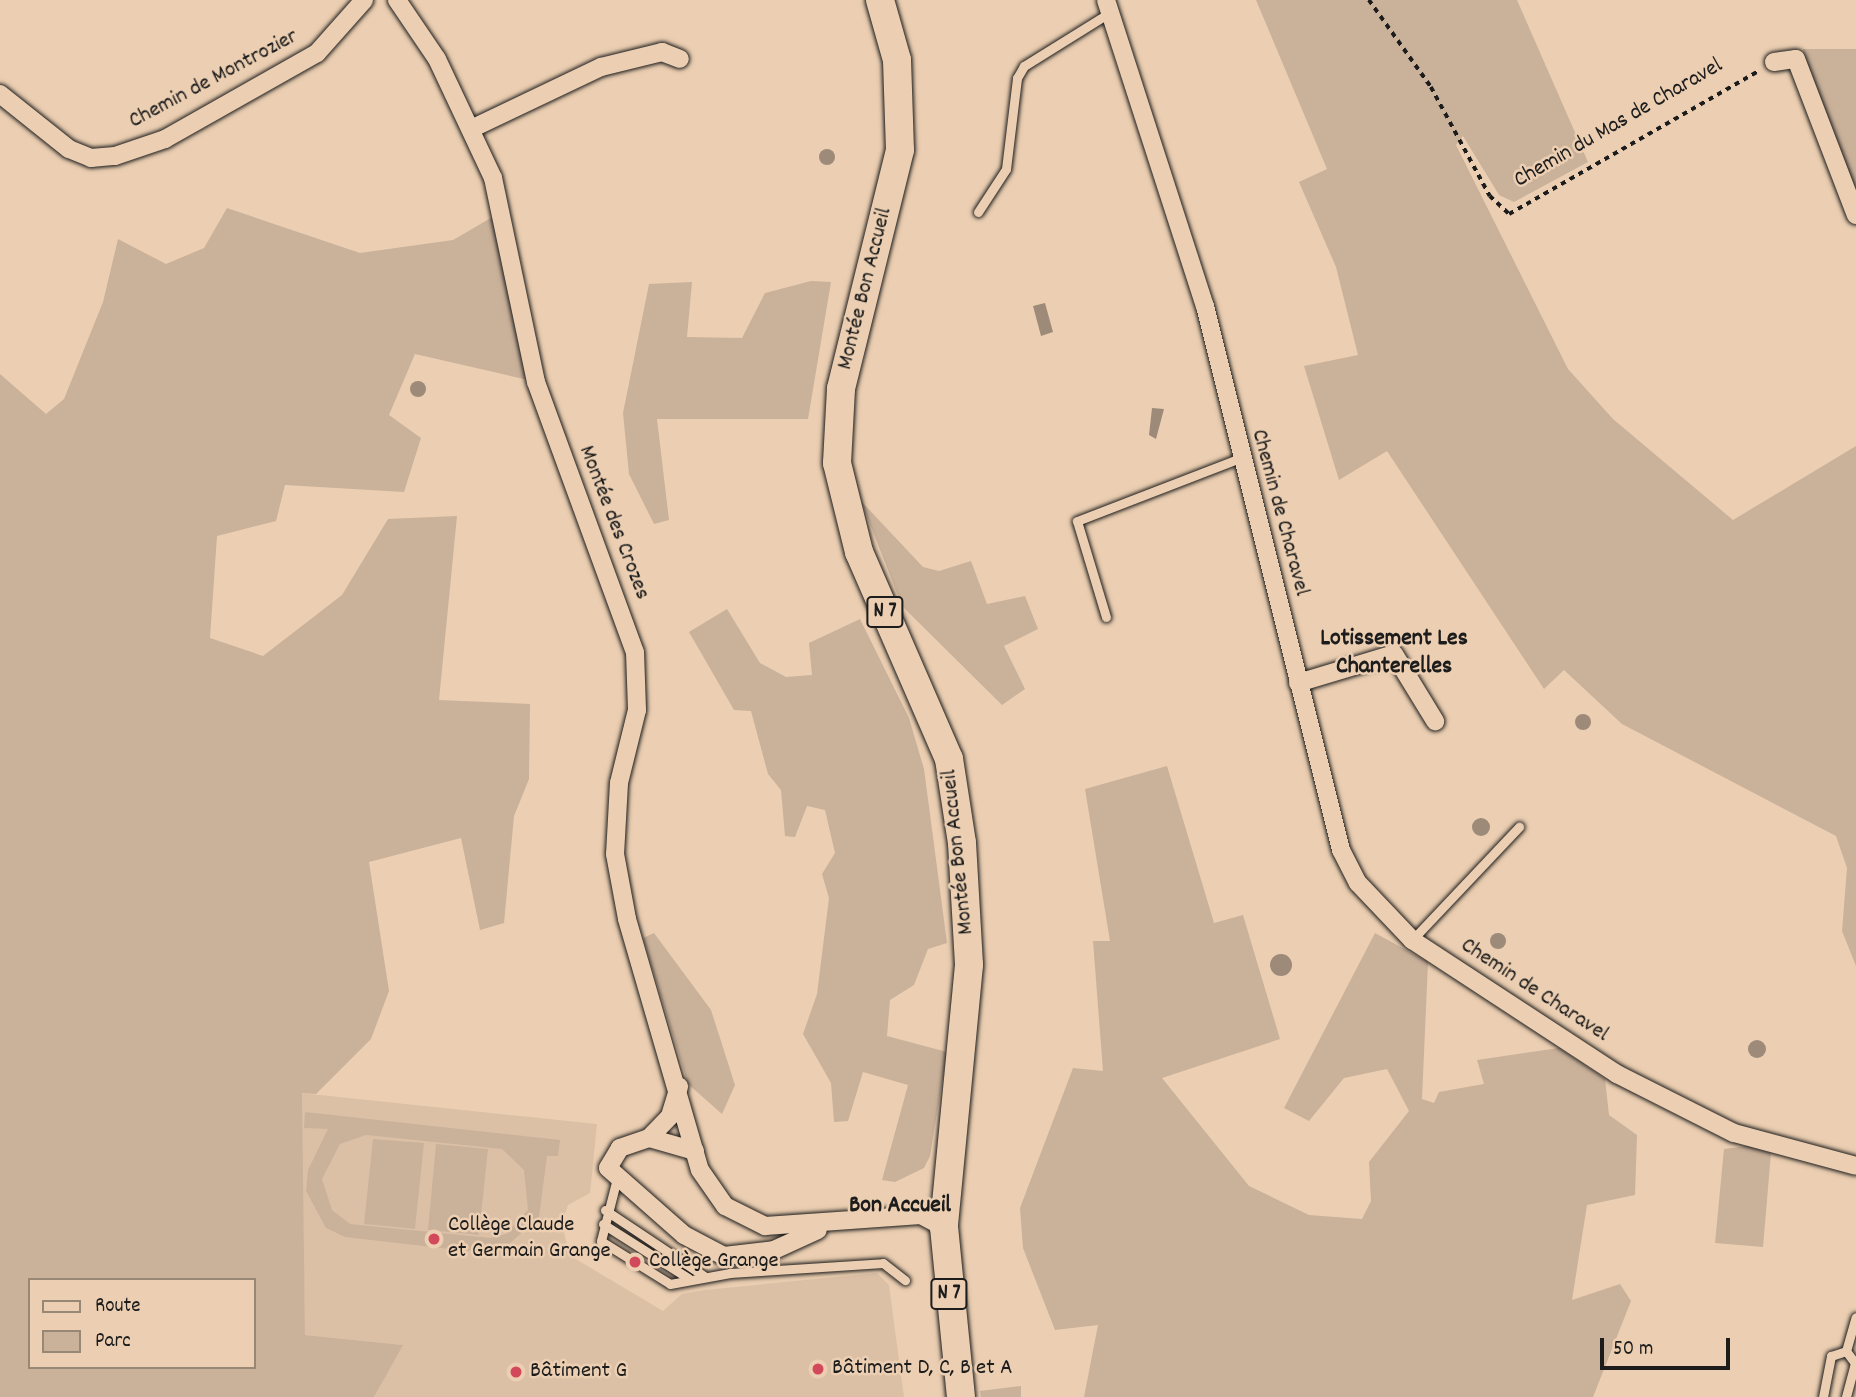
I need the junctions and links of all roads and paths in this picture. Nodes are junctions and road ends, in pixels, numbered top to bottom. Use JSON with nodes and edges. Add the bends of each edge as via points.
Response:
{"nodes":[{"id":1,"x":364,"y":0,"type":"edge"},
{"id":2,"x":397,"y":0,"type":"edge"},
{"id":3,"x":880,"y":0,"type":"edge"},
{"id":4,"x":1369,"y":0,"type":"edge"},
{"id":5,"x":1107,"y":7,"type":"edge"},
{"id":6,"x":680,"y":59,"type":"dead end"},
{"id":7,"x":1774,"y":62,"type":"joint"},
{"id":8,"x":0,"y":94,"type":"edge"},
{"id":9,"x":473,"y":128,"type":"junction"},
{"id":10,"x":978,"y":212,"type":"dead end"},
{"id":11,"x":1856,"y":215,"type":"edge"},
{"id":12,"x":1240,"y":458,"type":"junction"},
{"id":13,"x":1106,"y":618,"type":"dead end"},
{"id":14,"x":1298,"y":683,"type":"junction"},
{"id":15,"x":1435,"y":721,"type":"dead end"},
{"id":16,"x":1519,"y":827,"type":"dead end"},
{"id":17,"x":1412,"y":940,"type":"junction"},
{"id":18,"x":679,"y":1083,"type":"junction"},
{"id":19,"x":649,"y":1138,"type":"junction"},
{"id":20,"x":695,"y":1151,"type":"junction"},
{"id":21,"x":1856,"y":1166,"type":"edge"},
{"id":22,"x":616,"y":1182,"type":"junction"},
{"id":23,"x":605,"y":1210,"type":"junction"},
{"id":24,"x":603,"y":1224,"type":"junction"},
{"id":25,"x":825,"y":1227,"type":"junction"},
{"id":26,"x":944,"y":1227,"type":"junction"},
{"id":27,"x":704,"y":1276,"type":"junction"},
{"id":28,"x":688,"y":1278,"type":"junction"},
{"id":29,"x":905,"y":1280,"type":"dead end"},
{"id":30,"x":1856,"y":1317,"type":"edge"},
{"id":31,"x":1846,"y":1351,"type":"junction"},
{"id":32,"x":961,"y":1397,"type":"edge"},
{"id":33,"x":1823,"y":1397,"type":"edge"},
{"id":34,"x":1846,"y":1397,"type":"edge"}],
"edges":[{"from":1,"to":8,"type":"street","name":"Chemin de Montrozier","via":[[317,53],[164,139],[115,156],[91,158],[69,149]]},
{"from":2,"to":9,"type":"street","name":"Montée des Crozes"},
{"from":3,"to":26,"type":"main road","name":"Montée Bon Accueil","number":"N 7","via":[[897,60],[900,150],[841,389],[838,463],[859,552],[948,759],[962,843],[969,965]]},
{"from":4,"to":7,"type":"path","name":"Chemin du Mas de Charavel","via":[[1431,88],[1490,197],[1509,214]]},
{"from":5,"to":10,"type":"lane","via":[[1024,66],[1017,78],[1006,169]]},
{"from":5,"to":12,"type":"street","name":"Chemin de Charavel","via":[[1205,306]]},
{"from":6,"to":9,"type":"street","via":[[662,52],[601,67]]},
{"from":7,"to":11,"type":"street","via":[[1796,59]]},
{"from":9,"to":18,"type":"street","name":"Montée des Crozes","via":[[500,200],[536,382],[635,652],[637,710],[619,783],[615,854],[627,919]]},
{"from":12,"to":13,"type":"lane","via":[[1077,521]]},
{"from":12,"to":14,"type":"street","name":"Chemin de Charavel"},
{"from":14,"to":15,"type":"street","via":[[1394,654]]},
{"from":14,"to":17,"type":"street","name":"Chemin de Charavel","via":[[1341,850],[1370,899]]},
{"from":16,"to":17,"type":"lane"},
{"from":17,"to":21,"type":"street","name":"Chemin de Charavel","via":[[1548,1032],[1703,1119]]},
{"from":18,"to":19,"type":"street","via":[[670,1116]]},
{"from":18,"to":20,"type":"street","name":"Montée des Crozes"},
{"from":19,"to":20,"type":"street"},
{"from":19,"to":22,"type":"street","via":[[614,1154],[608,1168]]},
{"from":20,"to":25,"type":"street","name":"Montée des Crozes","via":[[705,1180],[738,1216],[765,1226]]},
{"from":22,"to":23,"type":"lane"},
{"from":22,"to":25,"type":"street","name":"Montée des Crozes","via":[[684,1235],[724,1256],[774,1250]]},
{"from":23,"to":24,"type":"lane"},
{"from":23,"to":27,"type":"lane"},
{"from":24,"to":28,"type":"lane"},
{"from":24,"to":28,"type":"lane","via":[[601,1241],[670,1284]]},
{"from":25,"to":26,"type":"street","name":"Montée des Crozes","via":[[921,1216]]},
{"from":26,"to":32,"type":"main road","name":"Montée Bon Accueil","number":"N 7"},
{"from":27,"to":28,"type":"lane"},
{"from":27,"to":29,"type":"lane","via":[[883,1263]]},
{"from":30,"to":31,"type":"lane"},
{"from":31,"to":33,"type":"lane","via":[[1831,1356]]},
{"from":31,"to":34,"type":"lane","via":[[1855,1363]]}]}
